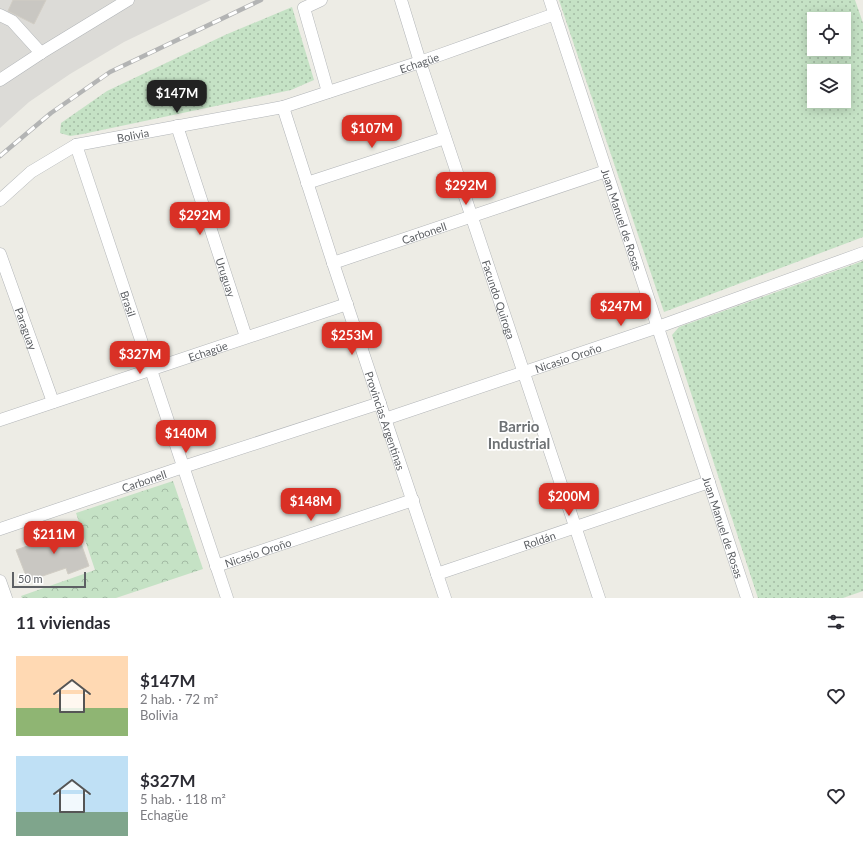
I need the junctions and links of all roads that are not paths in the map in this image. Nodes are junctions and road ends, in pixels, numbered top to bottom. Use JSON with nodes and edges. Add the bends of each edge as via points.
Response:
{"nodes":[{"id":1,"x":128,"y":0,"type":"edge"},
{"id":2,"x":321,"y":0,"type":"edge"},
{"id":3,"x":401,"y":0,"type":"edge"},
{"id":4,"x":550,"y":0,"type":"edge"},
{"id":5,"x":555,"y":14,"type":"junction"},
{"id":6,"x":0,"y":15,"type":"edge"},
{"id":7,"x":41,"y":53,"type":"junction"},
{"id":8,"x":420,"y":62,"type":"junction"},
{"id":9,"x":0,"y":80,"type":"edge"},
{"id":10,"x":328,"y":92,"type":"junction"},
{"id":11,"x":283,"y":107,"type":"junction"},
{"id":12,"x":177,"y":126,"type":"junction"},
{"id":13,"x":445,"y":138,"type":"junction"},
{"id":14,"x":76,"y":145,"type":"junction"},
{"id":15,"x":606,"y":171,"type":"junction"},
{"id":16,"x":307,"y":183,"type":"junction"},
{"id":17,"x":0,"y":200,"type":"edge"},
{"id":18,"x":472,"y":217,"type":"junction"},
{"id":19,"x":863,"y":253,"type":"edge"},
{"id":20,"x":0,"y":254,"type":"edge"},
{"id":21,"x":333,"y":263,"type":"junction"},
{"id":22,"x":346,"y":304,"type":"junction"},
{"id":23,"x":658,"y":327,"type":"junction"},
{"id":24,"x":246,"y":337,"type":"junction"},
{"id":25,"x":150,"y":369,"type":"junction"},
{"id":26,"x":524,"y":372,"type":"junction"},
{"id":27,"x":53,"y":402,"type":"junction"},
{"id":28,"x":380,"y":403,"type":"junction"},
{"id":29,"x":385,"y":419,"type":"junction"},
{"id":30,"x":0,"y":420,"type":"edge"},
{"id":31,"x":183,"y":467,"type":"junction"},
{"id":32,"x":709,"y":482,"type":"junction"},
{"id":33,"x":413,"y":500,"type":"junction"},
{"id":34,"x":575,"y":528,"type":"junction"},
{"id":35,"x":0,"y":529,"type":"edge"},
{"id":36,"x":216,"y":566,"type":"junction"},
{"id":37,"x":437,"y":574,"type":"junction"},
{"id":38,"x":0,"y":581,"type":"edge"},
{"id":39,"x":6,"y":598,"type":"edge"},
{"id":40,"x":227,"y":598,"type":"edge"},
{"id":41,"x":445,"y":598,"type":"edge"},
{"id":42,"x":598,"y":598,"type":"edge"},
{"id":43,"x":747,"y":598,"type":"edge"}],
"edges":[{"from":1,"to":7,"type":"street"},
{"from":2,"to":10,"type":"street","via":[[304,8]]},
{"from":3,"to":8,"type":"street","name":"Facundo Quiroga"},
{"from":4,"to":5,"type":"street","name":"Juan Manuel de Rosas"},
{"from":5,"to":8,"type":"street","name":"Echagüe"},
{"from":5,"to":15,"type":"street","name":"Juan Manuel de Rosas"},
{"from":6,"to":7,"type":"street","via":[[12,21]]},
{"from":7,"to":9,"type":"street"},
{"from":8,"to":10,"type":"street","name":"Echagüe"},
{"from":8,"to":13,"type":"street","name":"Facundo Quiroga"},
{"from":10,"to":11,"type":"street","name":"Echagüe"},
{"from":11,"to":12,"type":"street","name":"Bolivia"},
{"from":11,"to":16,"type":"street","name":"Provincias Argentinas"},
{"from":12,"to":14,"type":"street","name":"Bolivia"},
{"from":12,"to":24,"type":"street","name":"Uruguay"},
{"from":13,"to":16,"type":"street"},
{"from":13,"to":18,"type":"street","name":"Facundo Quiroga"},
{"from":14,"to":17,"type":"street","name":"Bolivia","via":[[31,172]]},
{"from":14,"to":25,"type":"street","name":"Brasil"},
{"from":15,"to":18,"type":"street","name":"Carbonell"},
{"from":15,"to":23,"type":"street","name":"Juan Manuel de Rosas"},
{"from":16,"to":21,"type":"street","name":"Provincias Argentinas"},
{"from":18,"to":21,"type":"street","name":"Carbonell"},
{"from":18,"to":26,"type":"street","name":"Facundo Quiroga"},
{"from":19,"to":23,"type":"street","name":"Nicasio Oroño"},
{"from":20,"to":27,"type":"street","name":"Paraguay"},
{"from":21,"to":22,"type":"street","name":"Provincias Argentinas"},
{"from":22,"to":24,"type":"street","name":"Echagüe"},
{"from":22,"to":28,"type":"street","name":"Provincias Argentinas"},
{"from":23,"to":26,"type":"street","name":"Nicasio Oroño"},
{"from":23,"to":32,"type":"street","name":"Juan Manuel de Rosas"},
{"from":24,"to":25,"type":"street","name":"Echagüe"},
{"from":25,"to":27,"type":"street","name":"Echagüe"},
{"from":25,"to":31,"type":"street","name":"Brasil"},
{"from":26,"to":29,"type":"street","name":"Nicasio Oroño"},
{"from":26,"to":34,"type":"street","name":"Facundo Quiroga"},
{"from":27,"to":30,"type":"street","name":"Echagüe"},
{"from":28,"to":29,"type":"street","name":"Provincias Argentinas"},
{"from":28,"to":31,"type":"street","name":"Carbonell"},
{"from":29,"to":33,"type":"street","name":"Provincias Argentinas"},
{"from":31,"to":35,"type":"street","name":"Carbonell"},
{"from":31,"to":36,"type":"street","name":"Brasil"},
{"from":32,"to":34,"type":"street","name":"Roldán"},
{"from":32,"to":43,"type":"street","name":"Juan Manuel de Rosas"},
{"from":33,"to":36,"type":"street","name":"Nicasio Oroño"},
{"from":33,"to":37,"type":"street","name":"Provincias Argentinas"},
{"from":34,"to":37,"type":"street","name":"Roldán"},
{"from":34,"to":42,"type":"street","name":"Facundo Quiroga"},
{"from":36,"to":40,"type":"street","name":"Brasil"},
{"from":37,"to":41,"type":"street","name":"Provincias Argentinas"},
{"from":38,"to":39,"type":"street"}]}
